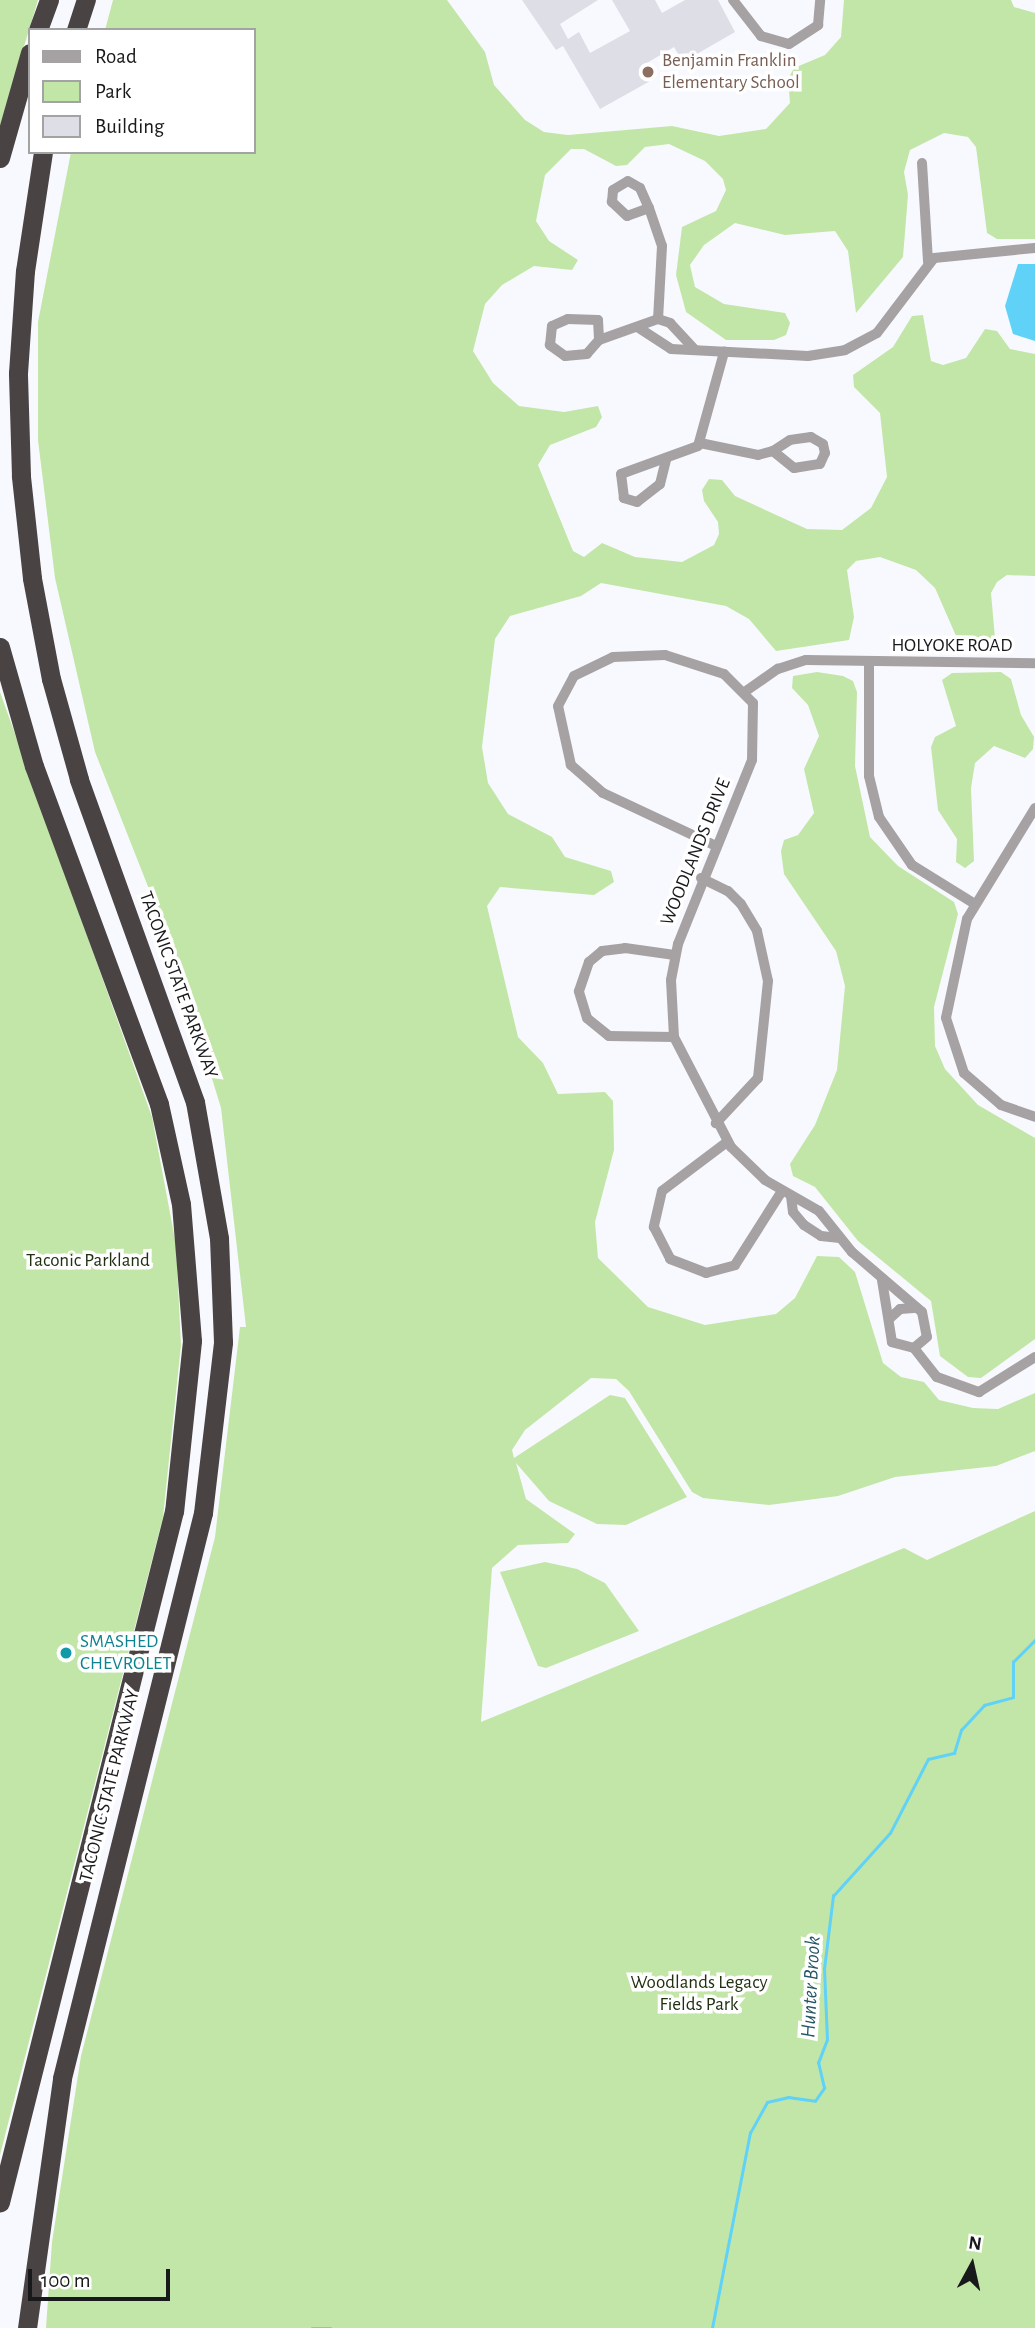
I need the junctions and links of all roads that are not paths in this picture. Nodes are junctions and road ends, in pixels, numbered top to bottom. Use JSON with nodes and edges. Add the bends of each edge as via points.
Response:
{"nodes":[{"id":1,"x":49,"y":0,"type":"edge"},
{"id":2,"x":86,"y":0,"type":"edge"},
{"id":3,"x":733,"y":0,"type":"edge"},
{"id":4,"x":820,"y":0,"type":"edge"},
{"id":5,"x":39,"y":28,"type":"edge"},
{"id":6,"x":77,"y":28,"type":"edge"},
{"id":7,"x":28,"y":60,"type":"edge"},
{"id":8,"x":44,"y":154,"type":"edge"},
{"id":9,"x":0,"y":158,"type":"edge"},
{"id":10,"x":922,"y":163,"type":"dead end"},
{"id":11,"x":649,"y":208,"type":"dead end"},
{"id":12,"x":1035,"y":248,"type":"edge"},
{"id":13,"x":928,"y":262,"type":"junction"},
{"id":14,"x":658,"y":319,"type":"junction"},
{"id":15,"x":639,"y":328,"type":"junction"},
{"id":16,"x":599,"y":340,"type":"junction"},
{"id":17,"x":695,"y":349,"type":"junction"},
{"id":18,"x":724,"y":352,"type":"junction"},
{"id":19,"x":700,"y":443,"type":"junction"},
{"id":20,"x":773,"y":451,"type":"dead end"},
{"id":21,"x":666,"y":460,"type":"junction"},
{"id":22,"x":0,"y":647,"type":"edge"},
{"id":23,"x":869,"y":662,"type":"junction"},
{"id":24,"x":1035,"y":663,"type":"edge"},
{"id":25,"x":746,"y":691,"type":"junction"},
{"id":26,"x":1035,"y":808,"type":"edge"},
{"id":27,"x":714,"y":845,"type":"junction"},
{"id":28,"x":701,"y":878,"type":"junction"},
{"id":29,"x":975,"y":904,"type":"junction"},
{"id":30,"x":675,"y":955,"type":"junction"},
{"id":31,"x":674,"y":1037,"type":"junction"},
{"id":32,"x":1035,"y":1118,"type":"edge"},
{"id":33,"x":716,"y":1124,"type":"junction"},
{"id":34,"x":727,"y":1142,"type":"junction"},
{"id":35,"x":787,"y":1194,"type":"junction"},
{"id":36,"x":841,"y":1238,"type":"junction"},
{"id":37,"x":882,"y":1280,"type":"junction"},
{"id":38,"x":914,"y":1308,"type":"junction"},
{"id":39,"x":889,"y":1319,"type":"junction"},
{"id":40,"x":914,"y":1348,"type":"junction"},
{"id":41,"x":1035,"y":1357,"type":"edge"},
{"id":42,"x":0,"y":2202,"type":"edge"},
{"id":43,"x":27,"y":2328,"type":"edge"}],
"edges":[{"from":1,"to":5,"type":"highway"},
{"from":2,"to":6,"type":"highway"},
{"from":3,"to":4,"type":"street","via":[[761,36],[789,44],[818,25]]},
{"from":7,"to":9,"type":"highway"},
{"from":8,"to":43,"type":"highway","name":"TACONIC STATE PARKWAY","via":[[25,271],[18,373],[20,476],[32,578],[51,679],[79,779],[195,1102],[218,1227],[223,1342],[203,1513],[62,2077]]},
{"from":10,"to":13,"type":"street"},
{"from":11,"to":14,"type":"street","via":[[662,246]]},
{"from":12,"to":13,"type":"street"},
{"from":13,"to":18,"type":"street","via":[[877,333],[859,346],[808,356]]},
{"from":14,"to":15,"type":"street"},
{"from":14,"to":17,"type":"street","via":[[670,323]]},
{"from":15,"to":16,"type":"street"},
{"from":15,"to":17,"type":"street","via":[[664,347]]},
{"from":16,"to":16,"type":"street","via":[[587,354],[565,356],[550,345],[552,326],[568,319],[597,320]]},
{"from":17,"to":18,"type":"street"},
{"from":18,"to":19,"type":"street"},
{"from":19,"to":20,"type":"street","via":[[758,455]]},
{"from":19,"to":21,"type":"street"},
{"from":21,"to":21,"type":"street","via":[[660,484],[637,502],[624,498],[621,474]]},
{"from":22,"to":42,"type":"highway","name":"TACONIC STATE PARKWAY","via":[[34,766],[159,1104],[183,1215],[192,1341],[185,1443],[167,1544]]},
{"from":23,"to":24,"type":"street","name":"HOLYOKE ROAD"},
{"from":23,"to":25,"type":"street","name":"HOLYOKE ROAD","via":[[793,663]]},
{"from":23,"to":29,"type":"street","via":[[869,776],[879,817],[912,865]]},
{"from":25,"to":27,"type":"street","name":"WOODLANDS DRIVE","via":[[756,712],[752,760]]},
{"from":25,"to":27,"type":"street","via":[[707,665],[642,653],[585,668],[568,684],[558,706],[564,751],[583,777],[603,793]]},
{"from":26,"to":29,"type":"street"},
{"from":27,"to":28,"type":"street","name":"WOODLANDS DRIVE"},
{"from":28,"to":30,"type":"street","name":"WOODLANDS DRIVE"},
{"from":28,"to":33,"type":"street","via":[[728,891],[741,904],[757,931],[768,981],[758,1078]]},
{"from":29,"to":32,"type":"street","via":[[948,995],[948,1036],[964,1073],[980,1090]]},
{"from":30,"to":31,"type":"street","name":"WOODLANDS DRIVE","via":[[670,1006]]},
{"from":30,"to":31,"type":"street","via":[[625,948],[602,951],[589,962],[579,991],[587,1018],[609,1036]]},
{"from":31,"to":33,"type":"street","name":"WOODLANDS DRIVE"},
{"from":33,"to":34,"type":"street","name":"WOODLANDS DRIVE"},
{"from":34,"to":35,"type":"street","name":"WOODLANDS DRIVE"},
{"from":34,"to":35,"type":"street","via":[[662,1191],[654,1227],[670,1259],[706,1273],[735,1265]]},
{"from":35,"to":36,"type":"street","name":"WOODLANDS DRIVE","via":[[819,1211]]},
{"from":35,"to":36,"type":"street","name":"WOODLANDS DRIVE","via":[[804,1225],[821,1236]]},
{"from":36,"to":37,"type":"street","name":"WOODLANDS DRIVE"},
{"from":37,"to":38,"type":"street","name":"WOODLANDS DRIVE"},
{"from":37,"to":39,"type":"street"},
{"from":38,"to":39,"type":"street","via":[[900,1309]]},
{"from":38,"to":40,"type":"street","via":[[929,1328]]},
{"from":39,"to":40,"type":"street","via":[[892,1342]]},
{"from":40,"to":41,"type":"street","via":[[937,1377],[979,1392]]}]}
